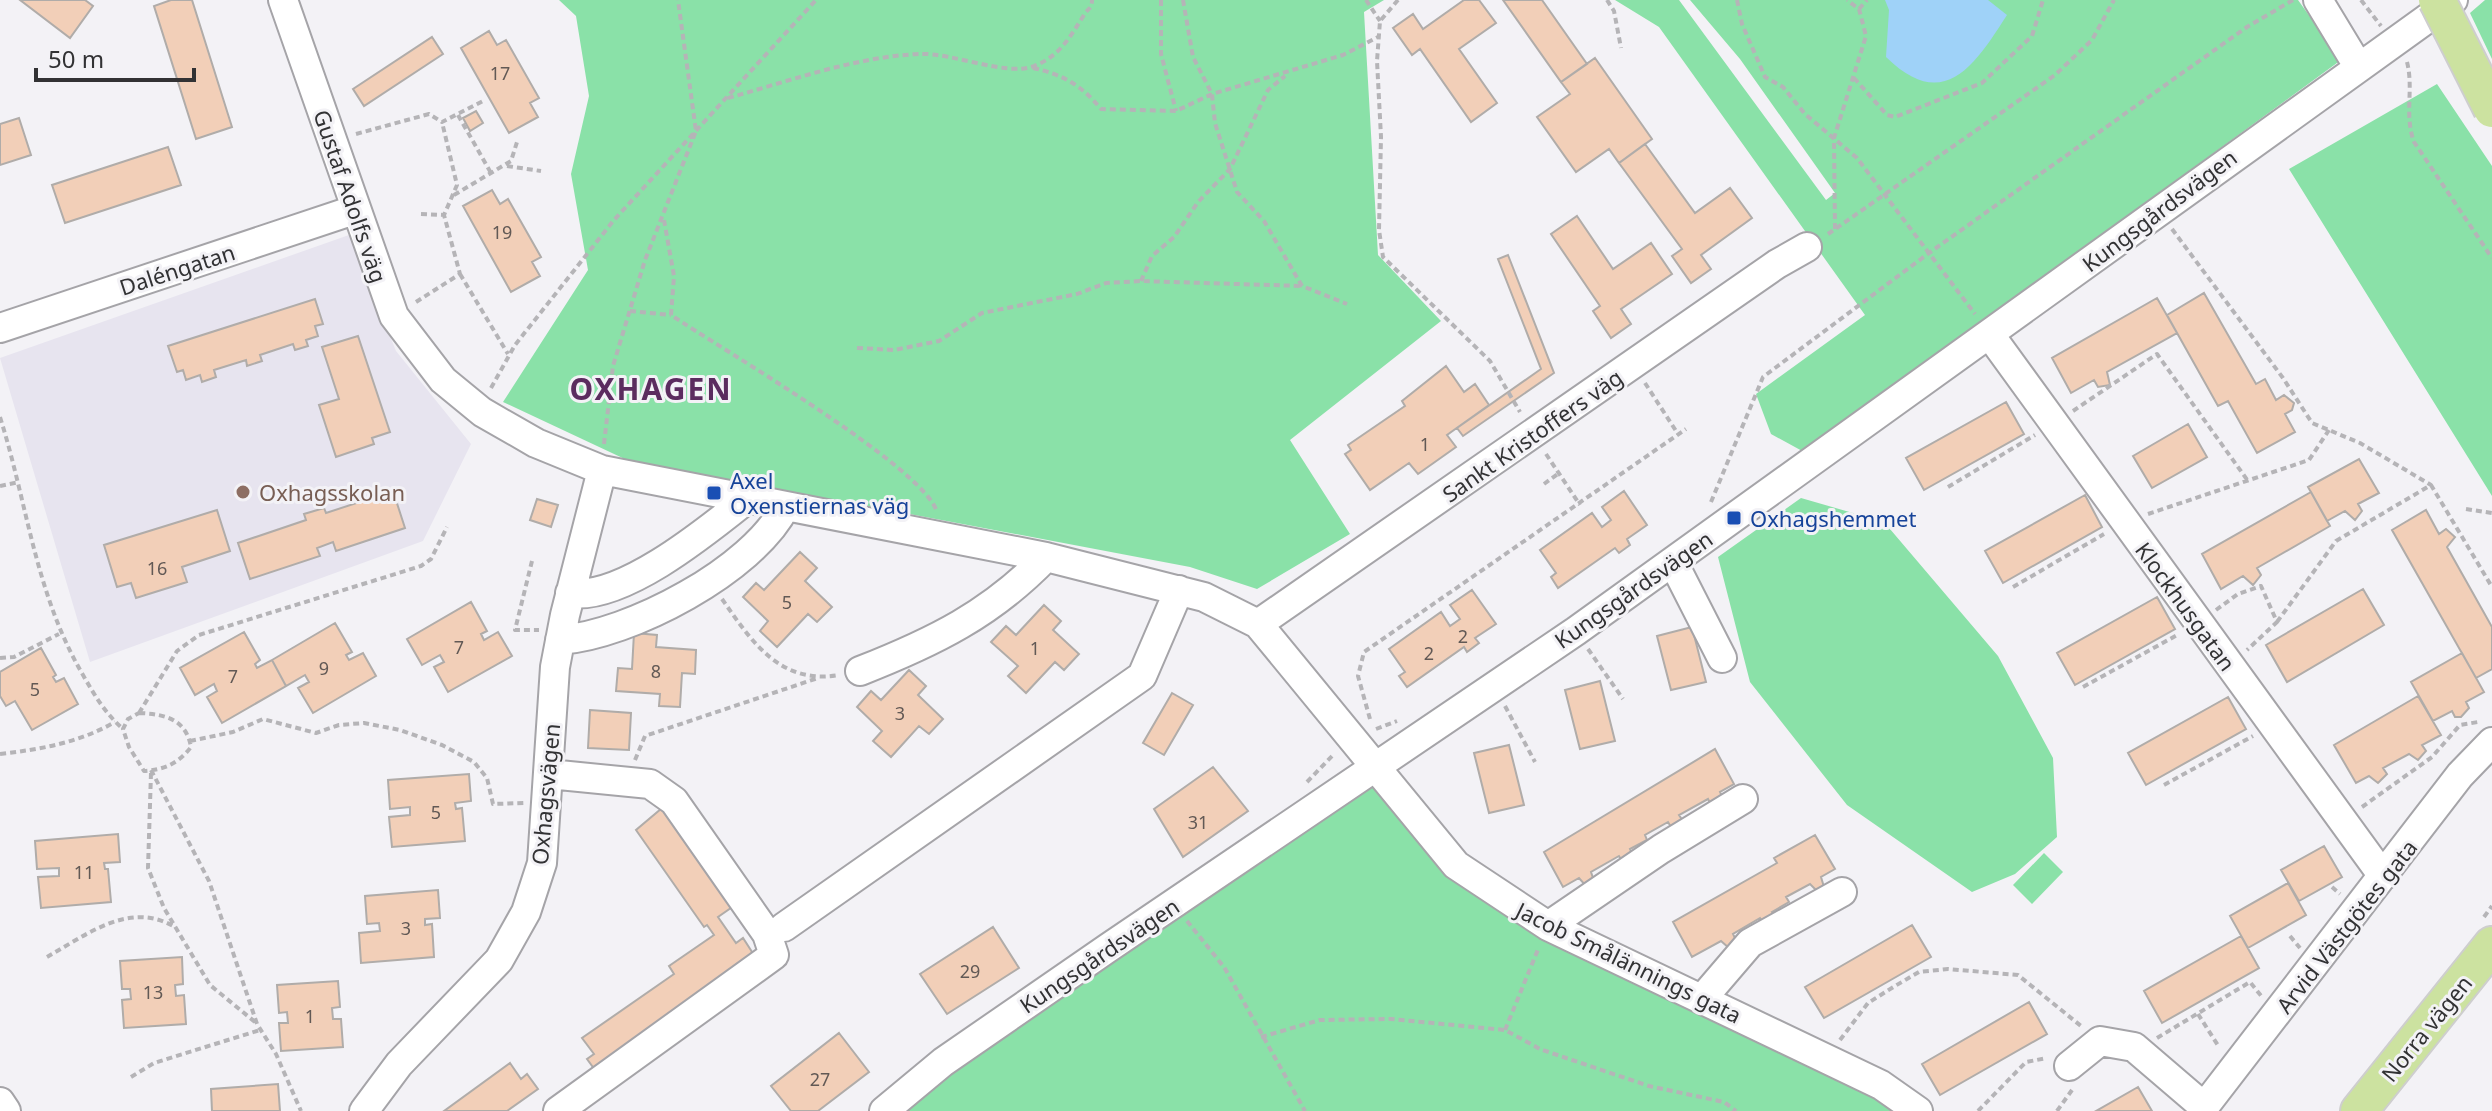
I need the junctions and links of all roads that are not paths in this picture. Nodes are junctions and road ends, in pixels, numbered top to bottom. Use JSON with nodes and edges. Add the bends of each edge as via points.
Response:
{"nodes":[{"id":1,"x":283,"y":0,"type":"edge"},
{"id":2,"x":2318,"y":0,"type":"edge"},
{"id":3,"x":2437,"y":0,"type":"edge"},
{"id":4,"x":2453,"y":0,"type":"edge"},
{"id":5,"x":2358,"y":66,"type":"junction"},
{"id":6,"x":2492,"y":109,"type":"edge"},
{"id":7,"x":354,"y":210,"type":"junction"},
{"id":8,"x":1807,"y":247,"type":"road end"},
{"id":9,"x":0,"y":328,"type":"edge"},
{"id":10,"x":1990,"y":335,"type":"junction"},
{"id":11,"x":602,"y":470,"type":"junction"},
{"id":12,"x":747,"y":499,"type":"junction"},
{"id":13,"x":785,"y":507,"type":"junction"},
{"id":14,"x":1046,"y":557,"type":"junction"},
{"id":15,"x":1673,"y":562,"type":"junction"},
{"id":16,"x":1179,"y":590,"type":"junction"},
{"id":17,"x":570,"y":593,"type":"junction"},
{"id":18,"x":1258,"y":624,"type":"junction"},
{"id":19,"x":553,"y":635,"type":"junction"},
{"id":20,"x":1722,"y":658,"type":"dead end"},
{"id":21,"x":860,"y":671,"type":"road end"},
{"id":22,"x":2487,"y":732,"type":"edge"},
{"id":23,"x":1375,"y":769,"type":"junction"},
{"id":24,"x":549,"y":774,"type":"junction"},
{"id":25,"x":1743,"y":799,"type":"dead end"},
{"id":26,"x":2383,"y":876,"type":"junction"},
{"id":27,"x":1842,"y":892,"type":"dead end"},
{"id":28,"x":1548,"y":926,"type":"junction"},
{"id":29,"x":784,"y":927,"type":"dead end"},
{"id":30,"x":2492,"y":945,"type":"edge"},
{"id":31,"x":1702,"y":999,"type":"junction"},
{"id":32,"x":2069,"y":1066,"type":"road end"},
{"id":33,"x":0,"y":1102,"type":"edge"},
{"id":34,"x":2202,"y":1109,"type":"edge"},
{"id":35,"x":6,"y":1111,"type":"edge"},
{"id":36,"x":364,"y":1111,"type":"edge"},
{"id":37,"x":558,"y":1111,"type":"edge"},
{"id":38,"x":884,"y":1111,"type":"edge"},
{"id":39,"x":1918,"y":1111,"type":"edge"},
{"id":40,"x":2359,"y":1111,"type":"edge"}],
"edges":[{"from":1,"to":7,"type":"street","name":"Gustaf Adolfs väg"},
{"from":2,"to":5,"type":"street"},
{"from":3,"to":6,"type":"main road","bridge":true},
{"from":4,"to":5,"type":"street","name":"Kungsgårdsvägen"},
{"from":5,"to":10,"type":"street","name":"Kungsgårdsvägen"},
{"from":7,"to":9,"type":"street","name":"Daléngatan"},
{"from":7,"to":11,"type":"street","name":"Gustaf Adolfs väg","via":[[394,316],[462,397],[536,443]]},
{"from":8,"to":18,"type":"street","name":"Sankt Kristoffers väg"},
{"from":10,"to":15,"type":"street","name":"Kungsgårdsvägen"},
{"from":10,"to":26,"type":"street","name":"Klockhusgatan"},
{"from":11,"to":12,"type":"street"},
{"from":11,"to":17,"type":"street","name":"Oxhagsvägen"},
{"from":12,"to":13,"type":"street"},
{"from":12,"to":17,"type":"street","via":[[644,572],[587,596]]},
{"from":13,"to":14,"type":"street"},
{"from":13,"to":19,"type":"street","via":[[775,528],[709,581],[643,617],[578,638]]},
{"from":14,"to":16,"type":"street"},
{"from":14,"to":21,"type":"street","via":[[1015,589],[965,623],[931,643]]},
{"from":15,"to":20,"type":"street"},
{"from":15,"to":23,"type":"street","name":"Kungsgårdsvägen"},
{"from":16,"to":18,"type":"street"},
{"from":16,"to":29,"type":"street","via":[[1142,676]]},
{"from":17,"to":19,"type":"street","name":"Oxhagsvägen"},
{"from":18,"to":23,"type":"street","via":[[1362,735]]},
{"from":19,"to":24,"type":"street","name":"Oxhagsvägen"},
{"from":22,"to":26,"type":"street","name":"Arvid Västgötes gata"},
{"from":23,"to":28,"type":"street","name":"Jacob Smålännings gata","via":[[1456,865]]},
{"from":23,"to":38,"type":"street","name":"Kungsgårdsvägen","via":[[943,1062]]},
{"from":24,"to":36,"type":"street","name":"Oxhagsvägen","via":[[542,863],[526,912],[499,960],[399,1064]]},
{"from":24,"to":37,"type":"street","via":[[650,784],[674,801],[767,934],[774,955]]},
{"from":25,"to":28,"type":"street"},
{"from":26,"to":34,"type":"street","name":"Arvid Västgötes gata"},
{"from":27,"to":31,"type":"street","via":[[1750,943]]},
{"from":28,"to":31,"type":"street","name":"Jacob Smålännings gata"},
{"from":30,"to":40,"type":"main road","name":"Norra vägen"},
{"from":31,"to":39,"type":"street","name":"Jacob Smålännings gata","via":[[1881,1085]]},
{"from":32,"to":34,"type":"street","via":[[2100,1041],[2138,1050]]},
{"from":33,"to":35,"type":"street"}]}
